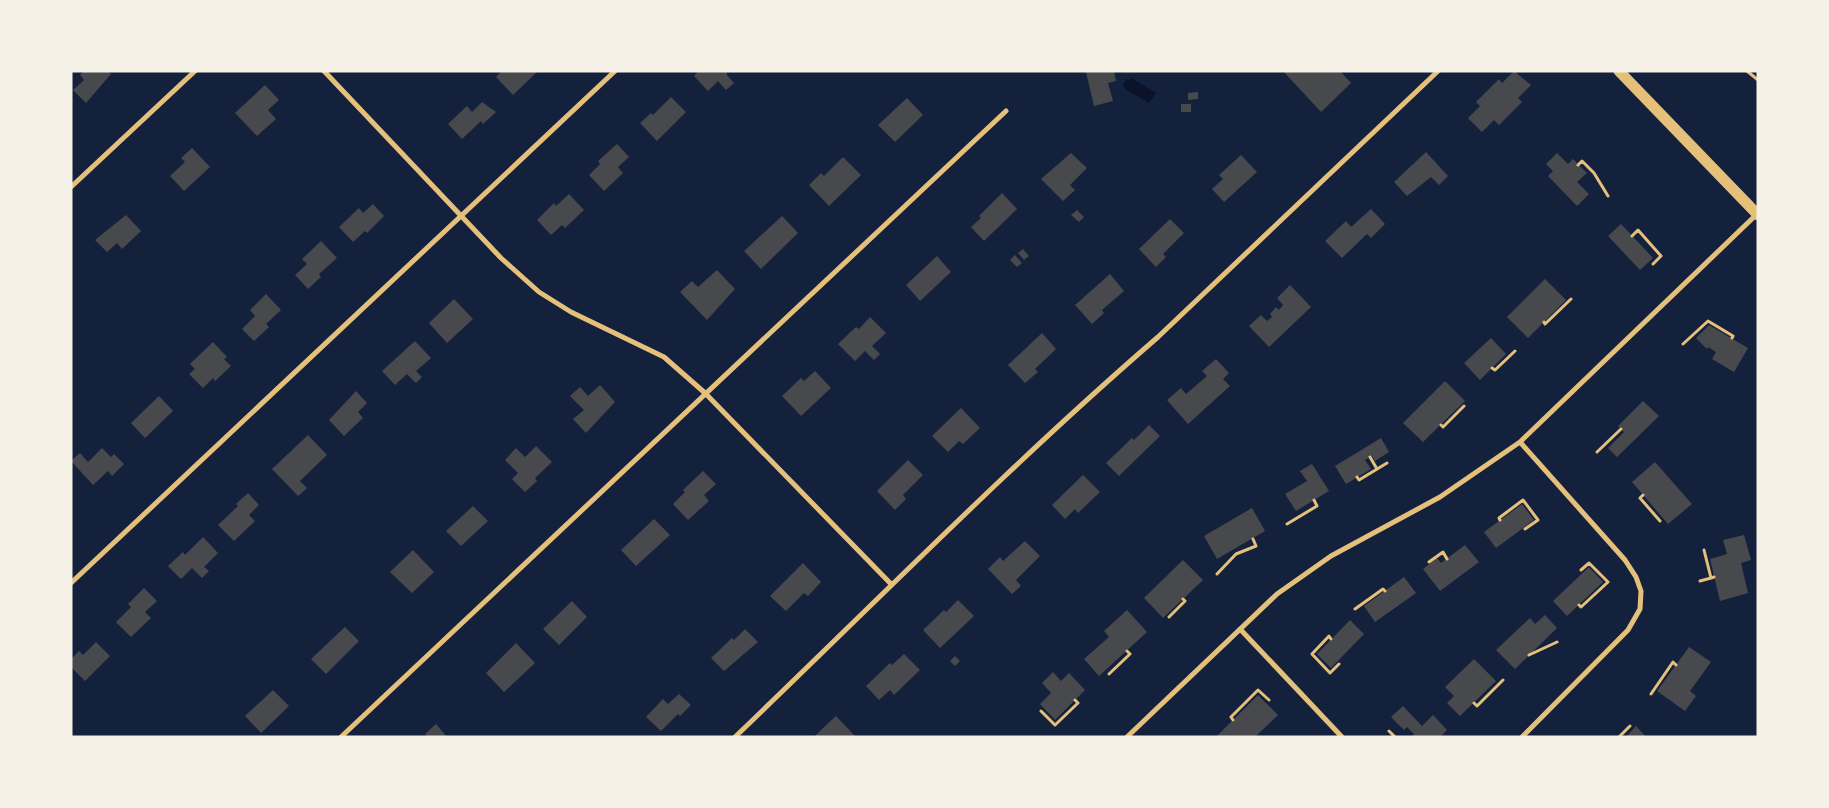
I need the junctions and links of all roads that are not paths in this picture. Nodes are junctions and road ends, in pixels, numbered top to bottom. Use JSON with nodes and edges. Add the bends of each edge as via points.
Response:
{"nodes":[{"id":1,"x":195,"y":71,"type":"edge"},
{"id":2,"x":324,"y":71,"type":"edge"},
{"id":3,"x":616,"y":71,"type":"edge"},
{"id":4,"x":1438,"y":71,"type":"edge"},
{"id":5,"x":1619,"y":71,"type":"edge"},
{"id":6,"x":1006,"y":111,"type":"dead end"},
{"id":7,"x":71,"y":187,"type":"edge"},
{"id":8,"x":1757,"y":214,"type":"edge"},
{"id":9,"x":462,"y":217,"type":"junction"},
{"id":10,"x":705,"y":393,"type":"junction"},
{"id":11,"x":1520,"y":442,"type":"junction"},
{"id":12,"x":71,"y":583,"type":"edge"},
{"id":13,"x":891,"y":584,"type":"junction"},
{"id":14,"x":1240,"y":629,"type":"junction"},
{"id":15,"x":341,"y":737,"type":"edge"},
{"id":16,"x":735,"y":737,"type":"edge"},
{"id":17,"x":1127,"y":737,"type":"edge"},
{"id":18,"x":1342,"y":737,"type":"edge"},
{"id":19,"x":1522,"y":737,"type":"edge"}],
"edges":[{"from":1,"to":7,"type":"street"},
{"from":2,"to":9,"type":"street"},
{"from":3,"to":9,"type":"street"},
{"from":4,"to":13,"type":"street"},
{"from":5,"to":8,"type":"main road"},
{"from":6,"to":10,"type":"street"},
{"from":8,"to":11,"type":"street"},
{"from":9,"to":10,"type":"street","via":[[501,258],[540,292],[571,312],[664,357]]},
{"from":9,"to":12,"type":"street"},
{"from":10,"to":13,"type":"street"},
{"from":10,"to":15,"type":"street"},
{"from":11,"to":14,"type":"street","via":[[1440,497],[1364,537],[1298,578]]},
{"from":11,"to":19,"type":"street","via":[[1625,560],[1641,591],[1640,609],[1628,630]]},
{"from":13,"to":16,"type":"street"},
{"from":14,"to":17,"type":"street"},
{"from":14,"to":18,"type":"street"}]}
